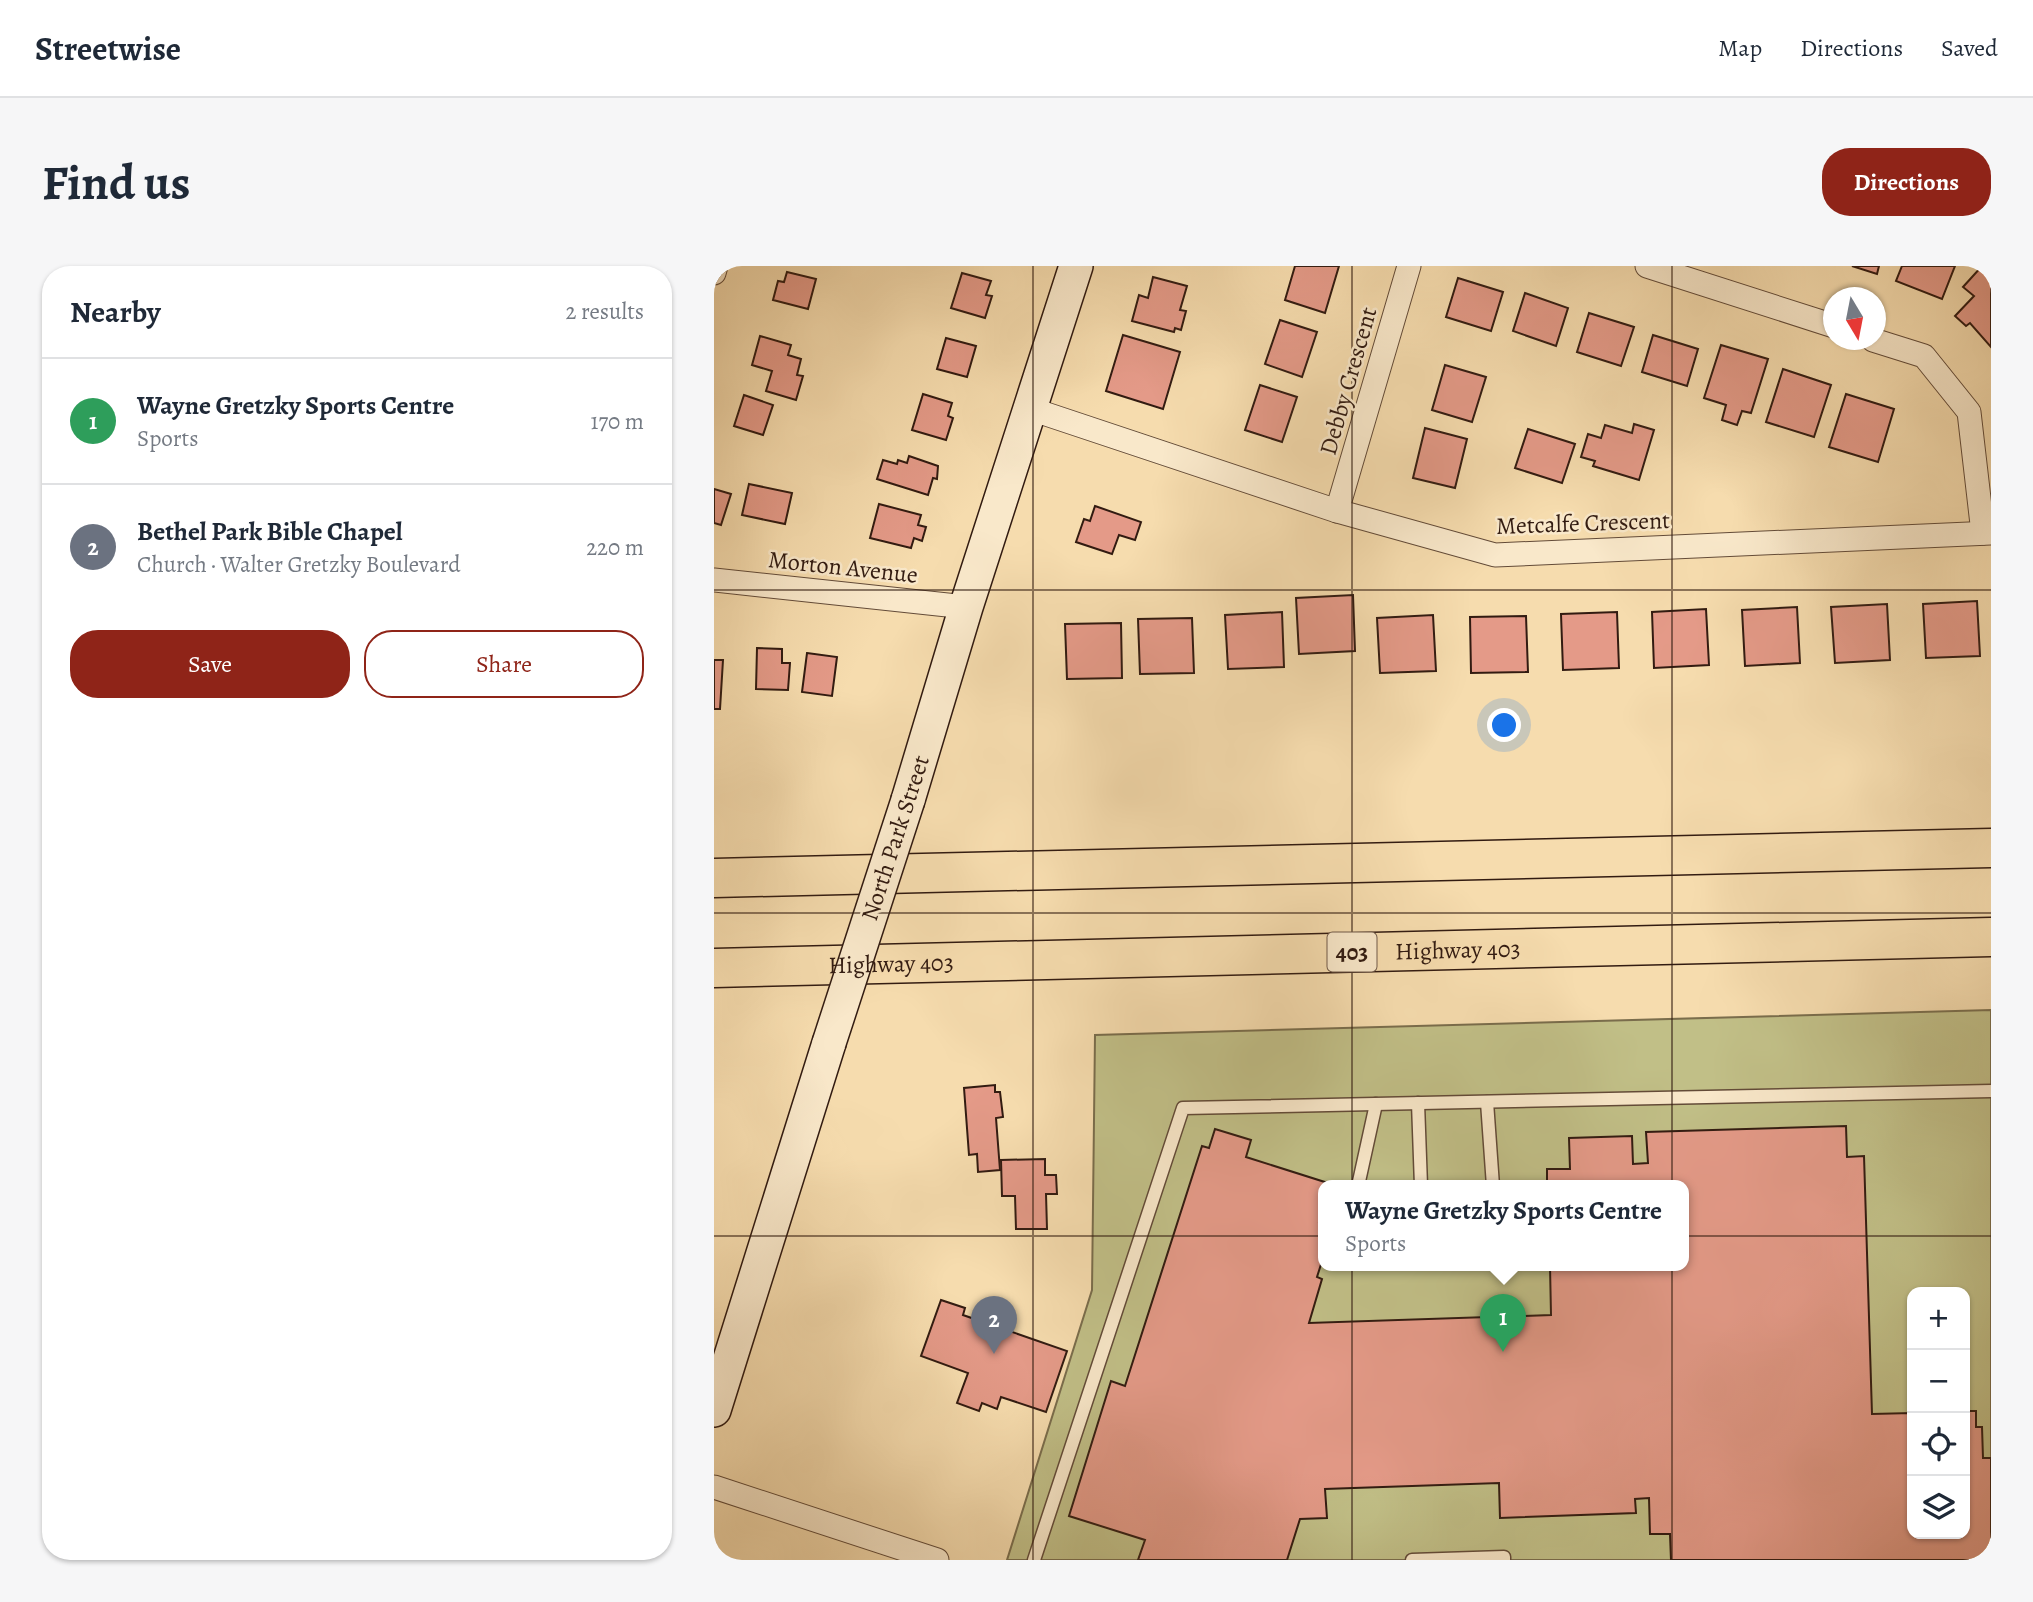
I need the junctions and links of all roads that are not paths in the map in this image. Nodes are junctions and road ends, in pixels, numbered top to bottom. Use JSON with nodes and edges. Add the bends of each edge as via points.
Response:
{"nodes":[{"id":1,"x":716,"y":266,"type":"edge"},
{"id":2,"x":1076,"y":266,"type":"edge"},
{"id":3,"x":1409,"y":266,"type":"edge"},
{"id":4,"x":1647,"y":266,"type":"edge"},
{"id":5,"x":714,"y":272,"type":"edge"},
{"id":6,"x":1823,"y":323,"type":"edge"},
{"id":7,"x":1886,"y":344,"type":"edge"},
{"id":8,"x":1031,"y":409,"type":"junction"},
{"id":9,"x":1337,"y":512,"type":"junction"},
{"id":10,"x":1987,"y":533,"type":"edge"},
{"id":11,"x":714,"y":580,"type":"edge"},
{"id":12,"x":966,"y":607,"type":"junction"},
{"id":13,"x":1991,"y":848,"type":"edge"},
{"id":14,"x":714,"y":878,"type":"edge"},
{"id":15,"x":1991,"y":937,"type":"edge"},
{"id":16,"x":714,"y":968,"type":"edge"},
{"id":17,"x":1991,"y":1091,"type":"edge"},
{"id":18,"x":1487,"y":1102,"type":"junction"},
{"id":19,"x":1418,"y":1103,"type":"junction"},
{"id":20,"x":1376,"y":1104,"type":"junction"},
{"id":21,"x":1359,"y":1180,"type":"edge"},
{"id":22,"x":1421,"y":1180,"type":"edge"},
{"id":23,"x":1493,"y":1180,"type":"edge"},
{"id":24,"x":714,"y":1410,"type":"edge"},
{"id":25,"x":714,"y":1487,"type":"edge"},
{"id":26,"x":937,"y":1560,"type":"edge"},
{"id":27,"x":1034,"y":1560,"type":"edge"},
{"id":28,"x":1412,"y":1560,"type":"edge"},
{"id":29,"x":1504,"y":1560,"type":"edge"}],
"edges":[{"from":1,"to":5,"type":"street"},
{"from":2,"to":8,"type":"main road","name":"North Park Street"},
{"from":3,"to":9,"type":"street","name":"Debby Crescent"},
{"from":4,"to":6,"type":"street"},
{"from":7,"to":10,"type":"street","via":[[1924,356],[1969,412]]},
{"from":8,"to":9,"type":"street","name":"Metcalfe Crescent"},
{"from":8,"to":12,"type":"main road","name":"North Park Street"},
{"from":9,"to":10,"type":"street","name":"Metcalfe Crescent","via":[[1495,555]]},
{"from":11,"to":12,"type":"street","name":"Morton Avenue"},
{"from":12,"to":24,"type":"main road","name":"North Park Street","bridge":true},
{"from":13,"to":14,"type":"highway"},
{"from":15,"to":16,"type":"highway","name":"Highway 403","number":"403"},
{"from":17,"to":18,"type":"lane"},
{"from":18,"to":19,"type":"lane"},
{"from":18,"to":23,"type":"lane"},
{"from":19,"to":20,"type":"lane"},
{"from":19,"to":22,"type":"lane"},
{"from":20,"to":21,"type":"lane"},
{"from":20,"to":27,"type":"lane","via":[[1183,1108]]},
{"from":25,"to":26,"type":"street"},
{"from":28,"to":29,"type":"lane"}]}
